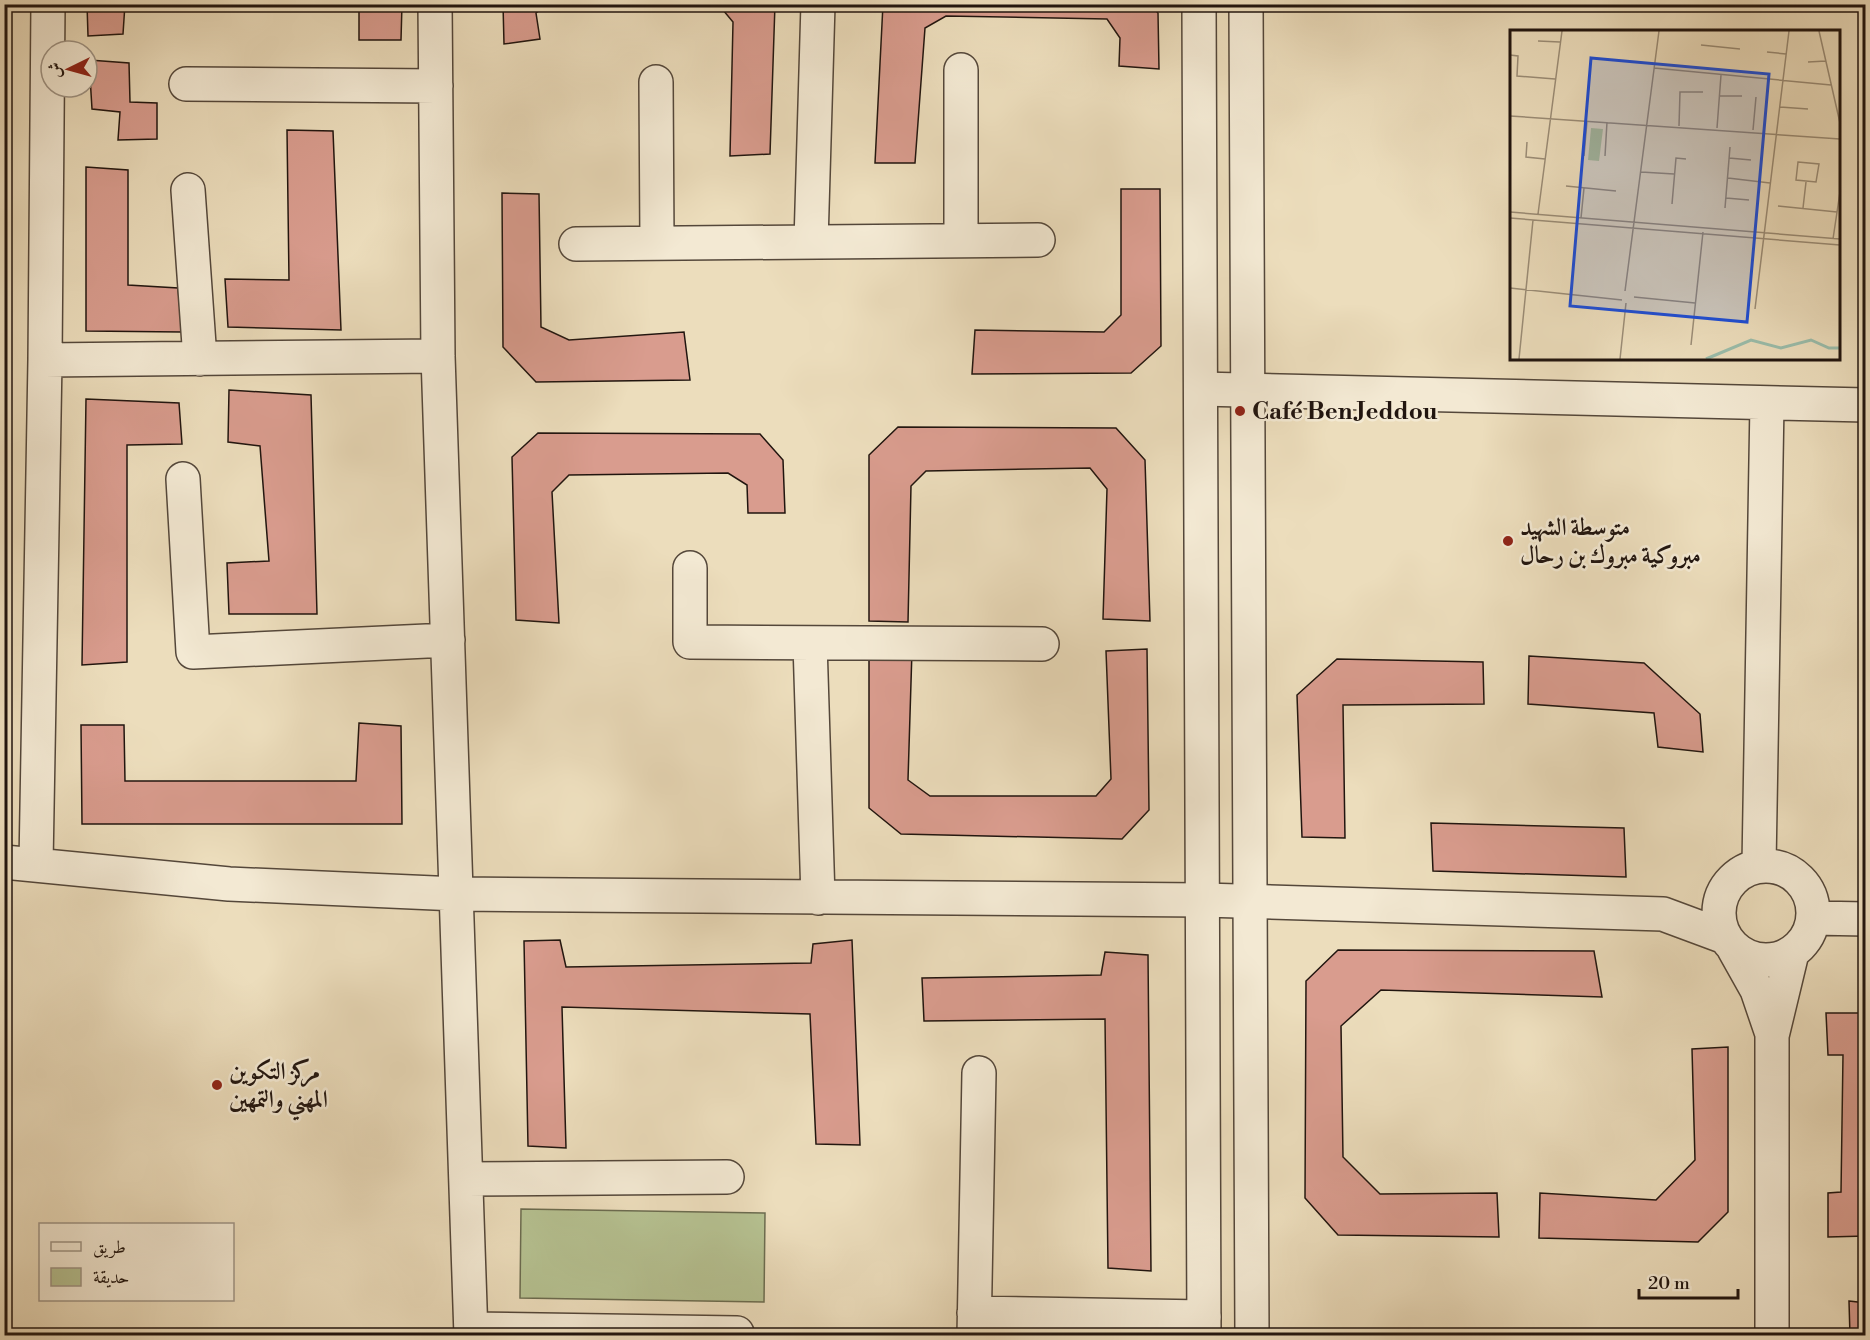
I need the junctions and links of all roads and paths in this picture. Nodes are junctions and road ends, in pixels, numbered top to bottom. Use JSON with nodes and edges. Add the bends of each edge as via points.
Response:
{"nodes":[{"id":1,"x":48,"y":4,"type":"edge"},
{"id":2,"x":435,"y":4,"type":"edge"},
{"id":3,"x":818,"y":4,"type":"edge"},
{"id":4,"x":1199,"y":4,"type":"edge"},
{"id":5,"x":1246,"y":4,"type":"edge"},
{"id":6,"x":961,"y":70,"type":"dead end"},
{"id":7,"x":656,"y":82,"type":"dead end"},
{"id":8,"x":186,"y":84,"type":"dead end"},
{"id":9,"x":436,"y":86,"type":"junction"},
{"id":10,"x":188,"y":189,"type":"dead end"},
{"id":11,"x":961,"y":240,"type":"junction"},
{"id":12,"x":1038,"y":240,"type":"dead end"},
{"id":13,"x":811,"y":242,"type":"junction"},
{"id":14,"x":657,"y":243,"type":"junction"},
{"id":15,"x":576,"y":244,"type":"dead end"},
{"id":16,"x":438,"y":356,"type":"junction"},
{"id":17,"x":200,"y":359,"type":"junction"},
{"id":18,"x":45,"y":360,"type":"junction"},
{"id":19,"x":1202,"y":390,"type":"junction"},
{"id":20,"x":1247,"y":390,"type":"junction"},
{"id":21,"x":1767,"y":403,"type":"junction"},
{"id":22,"x":1866,"y":405,"type":"edge"},
{"id":23,"x":183,"y":479,"type":"dead end"},
{"id":24,"x":690,"y":568,"type":"dead end"},
{"id":25,"x":448,"y":640,"type":"junction"},
{"id":26,"x":810,"y":643,"type":"junction"},
{"id":27,"x":1042,"y":644,"type":"dead end"},
{"id":28,"x":20,"y":863,"type":"edge"},
{"id":29,"x":1759,"y":865,"type":"junction"},
{"id":30,"x":1723,"y":892,"type":"junction"},
{"id":31,"x":457,"y":894,"type":"junction"},
{"id":32,"x":818,"y":898,"type":"junction"},
{"id":33,"x":1204,"y":900,"type":"junction"},
{"id":34,"x":1251,"y":903,"type":"junction"},
{"id":35,"x":1663,"y":914,"type":"junction"},
{"id":36,"x":1814,"y":918,"type":"junction"},
{"id":37,"x":1866,"y":920,"type":"edge"},
{"id":38,"x":1730,"y":943,"type":"junction"},
{"id":39,"x":1792,"y":954,"type":"junction"},
{"id":40,"x":1772,"y":1036,"type":"junction"},
{"id":41,"x":980,"y":1072,"type":"dead end"},
{"id":42,"x":727,"y":1177,"type":"dead end"},
{"id":43,"x":466,"y":1179,"type":"junction"},
{"id":44,"x":974,"y":1324,"type":"edge"},
{"id":45,"x":1204,"y":1326,"type":"edge"},
{"id":46,"x":471,"y":1332,"type":"edge"},
{"id":47,"x":737,"y":1334,"type":"dead end"},
{"id":48,"x":1252,"y":1335,"type":"edge"},
{"id":49,"x":1772,"y":1335,"type":"edge"}],
"edges":[{"from":1,"to":18,"type":"street"},
{"from":2,"to":9,"type":"street"},
{"from":3,"to":13,"type":"street"},
{"from":4,"to":19,"type":"street"},
{"from":5,"to":20,"type":"street"},
{"from":6,"to":11,"type":"street"},
{"from":7,"to":14,"type":"street"},
{"from":8,"to":9,"type":"street"},
{"from":9,"to":16,"type":"street"},
{"from":10,"to":17,"type":"street"},
{"from":11,"to":12,"type":"street"},
{"from":11,"to":13,"type":"street"},
{"from":13,"to":14,"type":"street"},
{"from":14,"to":15,"type":"street"},
{"from":16,"to":17,"type":"street"},
{"from":16,"to":25,"type":"street"},
{"from":17,"to":18,"type":"street"},
{"from":18,"to":28,"type":"street"},
{"from":19,"to":20,"type":"street"},
{"from":19,"to":33,"type":"street"},
{"from":20,"to":21,"type":"street"},
{"from":20,"to":34,"type":"street"},
{"from":21,"to":22,"type":"street"},
{"from":21,"to":29,"type":"street"},
{"from":23,"to":25,"type":"street","via":[[193,652]]},
{"from":24,"to":26,"type":"street","via":[[690,642]]},
{"from":25,"to":31,"type":"street"},
{"from":26,"to":27,"type":"street"},
{"from":26,"to":32,"type":"street"},
{"from":28,"to":31,"type":"street","via":[[229,884]]},
{"from":29,"to":30,"type":"street","via":[[1732,879]]},
{"from":29,"to":36,"type":"street","via":[[1788,870],[1800,878],[1813,904]]},
{"from":30,"to":35,"type":"street"},
{"from":30,"to":38,"type":"street","via":[[1719,922]]},
{"from":31,"to":32,"type":"street"},
{"from":31,"to":43,"type":"street"},
{"from":32,"to":33,"type":"street"},
{"from":33,"to":34,"type":"street"},
{"from":33,"to":45,"type":"street"},
{"from":34,"to":35,"type":"street"},
{"from":34,"to":48,"type":"street"},
{"from":35,"to":38,"type":"street"},
{"from":36,"to":37,"type":"street"},
{"from":36,"to":39,"type":"street","via":[[1806,938]]},
{"from":38,"to":39,"type":"street","via":[[1747,957],[1762,961]]},
{"from":38,"to":40,"type":"street","via":[[1757,990]]},
{"from":39,"to":40,"type":"street"},
{"from":40,"to":49,"type":"street"},
{"from":41,"to":44,"type":"street"},
{"from":42,"to":43,"type":"street"},
{"from":43,"to":46,"type":"street"},
{"from":44,"to":45,"type":"street"},
{"from":46,"to":47,"type":"street"}]}
